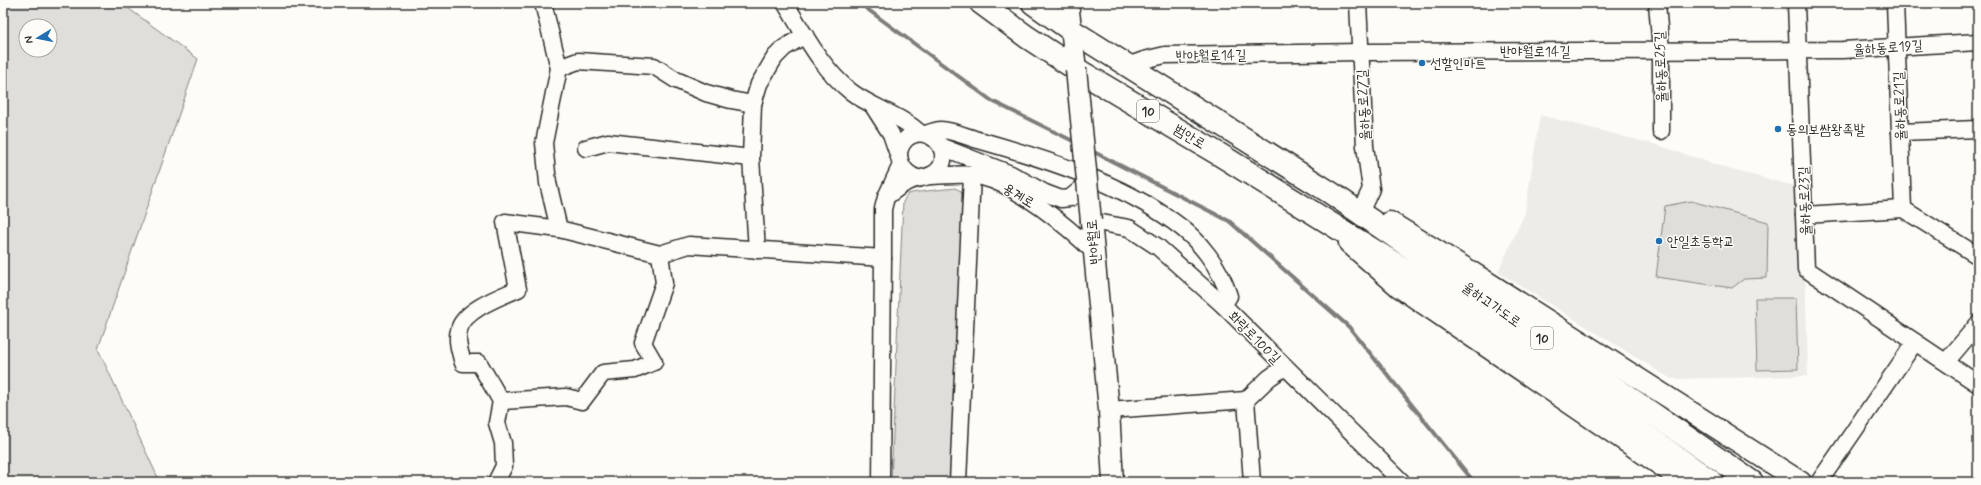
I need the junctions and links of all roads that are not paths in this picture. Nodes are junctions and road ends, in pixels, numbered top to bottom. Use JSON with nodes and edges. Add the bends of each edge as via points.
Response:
{"nodes":[{"id":1,"x":543,"y":3,"type":"edge"},
{"id":2,"x":785,"y":3,"type":"edge"},
{"id":3,"x":981,"y":3,"type":"edge"},
{"id":4,"x":1033,"y":3,"type":"edge"},
{"id":5,"x":1068,"y":3,"type":"edge"},
{"id":6,"x":1358,"y":3,"type":"edge"},
{"id":7,"x":1657,"y":3,"type":"edge"},
{"id":8,"x":1796,"y":3,"type":"edge"},
{"id":9,"x":1895,"y":3,"type":"edge"},
{"id":10,"x":1071,"y":30,"type":"junction"},
{"id":11,"x":805,"y":35,"type":"junction"},
{"id":12,"x":1978,"y":42,"type":"edge"},
{"id":13,"x":1896,"y":47,"type":"junction"},
{"id":14,"x":1660,"y":51,"type":"junction"},
{"id":15,"x":1798,"y":51,"type":"junction"},
{"id":16,"x":1361,"y":52,"type":"junction"},
{"id":17,"x":1130,"y":65,"type":"junction"},
{"id":18,"x":559,"y":68,"type":"junction"},
{"id":19,"x":1076,"y":69,"type":"junction"},
{"id":20,"x":752,"y":104,"type":"junction"},
{"id":21,"x":874,"y":106,"type":"junction"},
{"id":22,"x":1978,"y":129,"type":"edge"},
{"id":23,"x":1661,"y":131,"type":"dead end"},
{"id":24,"x":1900,"y":132,"type":"junction"},
{"id":25,"x":923,"y":134,"type":"junction"},
{"id":26,"x":942,"y":147,"type":"junction"},
{"id":27,"x":586,"y":148,"type":"dead end"},
{"id":28,"x":751,"y":158,"type":"junction"},
{"id":29,"x":900,"y":161,"type":"junction"},
{"id":30,"x":972,"y":175,"type":"junction"},
{"id":31,"x":923,"y":177,"type":"junction"},
{"id":32,"x":1087,"y":184,"type":"junction"},
{"id":33,"x":1331,"y":192,"type":"junction"},
{"id":34,"x":886,"y":197,"type":"junction"},
{"id":35,"x":1363,"y":206,"type":"junction"},
{"id":36,"x":1903,"y":209,"type":"junction"},
{"id":37,"x":1804,"y":215,"type":"junction"},
{"id":38,"x":1319,"y":216,"type":"junction"},
{"id":39,"x":1091,"y":221,"type":"junction"},
{"id":40,"x":559,"y":229,"type":"junction"},
{"id":41,"x":757,"y":250,"type":"junction"},
{"id":42,"x":1094,"y":252,"type":"junction"},
{"id":43,"x":660,"y":254,"type":"junction"},
{"id":44,"x":1978,"y":256,"type":"edge"},
{"id":45,"x":883,"y":258,"type":"junction"},
{"id":46,"x":1223,"y":305,"type":"junction"},
{"id":47,"x":1978,"y":324,"type":"edge"},
{"id":48,"x":1915,"y":342,"type":"junction"},
{"id":49,"x":1946,"y":362,"type":"junction"},
{"id":50,"x":1285,"y":367,"type":"junction"},
{"id":51,"x":1978,"y":384,"type":"edge"},
{"id":52,"x":1246,"y":400,"type":"junction"},
{"id":53,"x":500,"y":401,"type":"junction"},
{"id":54,"x":1109,"y":410,"type":"junction"},
{"id":55,"x":1400,"y":481,"type":"edge"},
{"id":56,"x":496,"y":482,"type":"edge"},
{"id":57,"x":880,"y":482,"type":"edge"},
{"id":58,"x":958,"y":482,"type":"edge"},
{"id":59,"x":1113,"y":482,"type":"edge"},
{"id":60,"x":1252,"y":482,"type":"edge"},
{"id":61,"x":1685,"y":482,"type":"edge"},
{"id":62,"x":1712,"y":482,"type":"edge"},
{"id":63,"x":1752,"y":482,"type":"edge"},
{"id":64,"x":1801,"y":482,"type":"edge"},
{"id":65,"x":1819,"y":482,"type":"edge"}],
"edges":[{"from":1,"to":18,"type":"street"},
{"from":2,"to":11,"type":"street"},
{"from":3,"to":19,"type":"highway","name":"범안로","number":"10"},
{"from":4,"to":10,"type":"highway","name":"범안로","number":"10"},
{"from":5,"to":10,"type":"main road","name":"반야월로"},
{"from":6,"to":16,"type":"street","name":"율하동로27길"},
{"from":7,"to":14,"type":"street","name":"율하동로25길"},
{"from":8,"to":15,"type":"street","name":"율하동로23길"},
{"from":9,"to":13,"type":"street","name":"율하동로21길"},
{"from":10,"to":17,"type":"highway","name":"범안로","number":"10"},
{"from":10,"to":19,"type":"main road","name":"반야월로"},
{"from":11,"to":20,"type":"street","via":[[775,57],[759,84]]},
{"from":11,"to":21,"type":"street","via":[[835,77]]},
{"from":12,"to":13,"type":"street","name":"율하동로19길"},
{"from":13,"to":15,"type":"street","name":"율하동로19길"},
{"from":13,"to":24,"type":"street","name":"율하동로21길"},
{"from":14,"to":15,"type":"street","name":"반야월로14길"},
{"from":14,"to":16,"type":"street","name":"반야월로14길"},
{"from":14,"to":23,"type":"street","name":"율하동로25길"},
{"from":15,"to":37,"type":"street","name":"율하동로23길"},
{"from":16,"to":17,"type":"street","name":"반야월로14길","via":[[1165,55]]},
{"from":16,"to":35,"type":"street","name":"율하동로27길","via":[[1365,146],[1370,190]]},
{"from":17,"to":33,"type":"highway","name":"범안로","number":"10"},
{"from":18,"to":20,"type":"street","via":[[578,61],[654,66],[676,80],[706,93]]},
{"from":18,"to":40,"type":"street","via":[[544,143],[548,183]]},
{"from":19,"to":32,"type":"main road","name":"반야월로","bridge":true},
{"from":19,"to":38,"type":"highway","name":"범안로","number":"10"},
{"from":20,"to":28,"type":"street"},
{"from":21,"to":25,"type":"street","via":[[905,121]]},
{"from":21,"to":29,"type":"street","via":[[891,134]]},
{"from":22,"to":24,"type":"street"},
{"from":24,"to":36,"type":"street","name":"율하동로21길"},
{"from":25,"to":26,"type":"street","via":[[938,141]]},
{"from":25,"to":29,"type":"street","via":[[907,139],[900,150]]},
{"from":25,"to":46,"type":"street","via":[[942,130],[1025,153],[1109,186],[1150,207],[1194,238],[1212,260],[1224,279],[1229,296]]},
{"from":26,"to":31,"type":"street","via":[[943,161],[936,173]]},
{"from":26,"to":32,"type":"street","name":"용계로","via":[[1011,174],[1061,199],[1070,198]]},
{"from":27,"to":28,"type":"street","via":[[608,142]]},
{"from":28,"to":41,"type":"street"},
{"from":29,"to":31,"type":"street","via":[[910,175]]},
{"from":29,"to":34,"type":"street"},
{"from":30,"to":31,"type":"street","name":"용계로"},
{"from":30,"to":42,"type":"street","name":"용계로","via":[[1001,184],[1020,195],[1074,233]]},
{"from":30,"to":58,"type":"street"},
{"from":31,"to":34,"type":"street","via":[[899,187]]},
{"from":32,"to":39,"type":"main road","name":"반야월로","bridge":true},
{"from":33,"to":35,"type":"main road"},
{"from":33,"to":63,"type":"highway","name":"율하고가도로","number":"10"},
{"from":34,"to":45,"type":"street","via":[[883,209]]},
{"from":35,"to":64,"type":"main road","via":[[1464,267]]},
{"from":36,"to":37,"type":"street"},
{"from":36,"to":44,"type":"street"},
{"from":37,"to":48,"type":"street","name":"율하동로23길","via":[[1806,269]]},
{"from":38,"to":61,"type":"main road","via":[[1399,287]]},
{"from":38,"to":62,"type":"highway","name":"율하고가도로","number":"10","via":[[1455,301]]},
{"from":39,"to":42,"type":"main road","name":"반야월로"},
{"from":39,"to":46,"type":"street","name":"화랑로100길","via":[[1129,228],[1142,235]]},
{"from":40,"to":43,"type":"street"},
{"from":40,"to":53,"type":"street","via":[[505,222],[518,289],[483,305],[468,316],[459,328],[458,342],[463,363],[479,363]]},
{"from":41,"to":43,"type":"street","via":[[689,245]]},
{"from":41,"to":45,"type":"street"},
{"from":42,"to":54,"type":"main road","name":"반야월로"},
{"from":43,"to":53,"type":"street","via":[[664,283],[643,343],[654,362],[635,370],[603,373],[582,401],[566,397]]},
{"from":45,"to":57,"type":"street"},
{"from":46,"to":50,"type":"street","name":"화랑로100길"},
{"from":47,"to":49,"type":"street"},
{"from":48,"to":49,"type":"street","name":"율하동로23길"},
{"from":48,"to":65,"type":"street"},
{"from":49,"to":51,"type":"street","name":"율하동로23길"},
{"from":50,"to":52,"type":"street","via":[[1268,378]]},
{"from":50,"to":55,"type":"street","name":"화랑로100길"},
{"from":52,"to":54,"type":"street"},
{"from":52,"to":60,"type":"street"},
{"from":53,"to":56,"type":"street","via":[[498,423],[503,443],[504,466]]},
{"from":54,"to":59,"type":"main road","name":"반야월로"}]}
